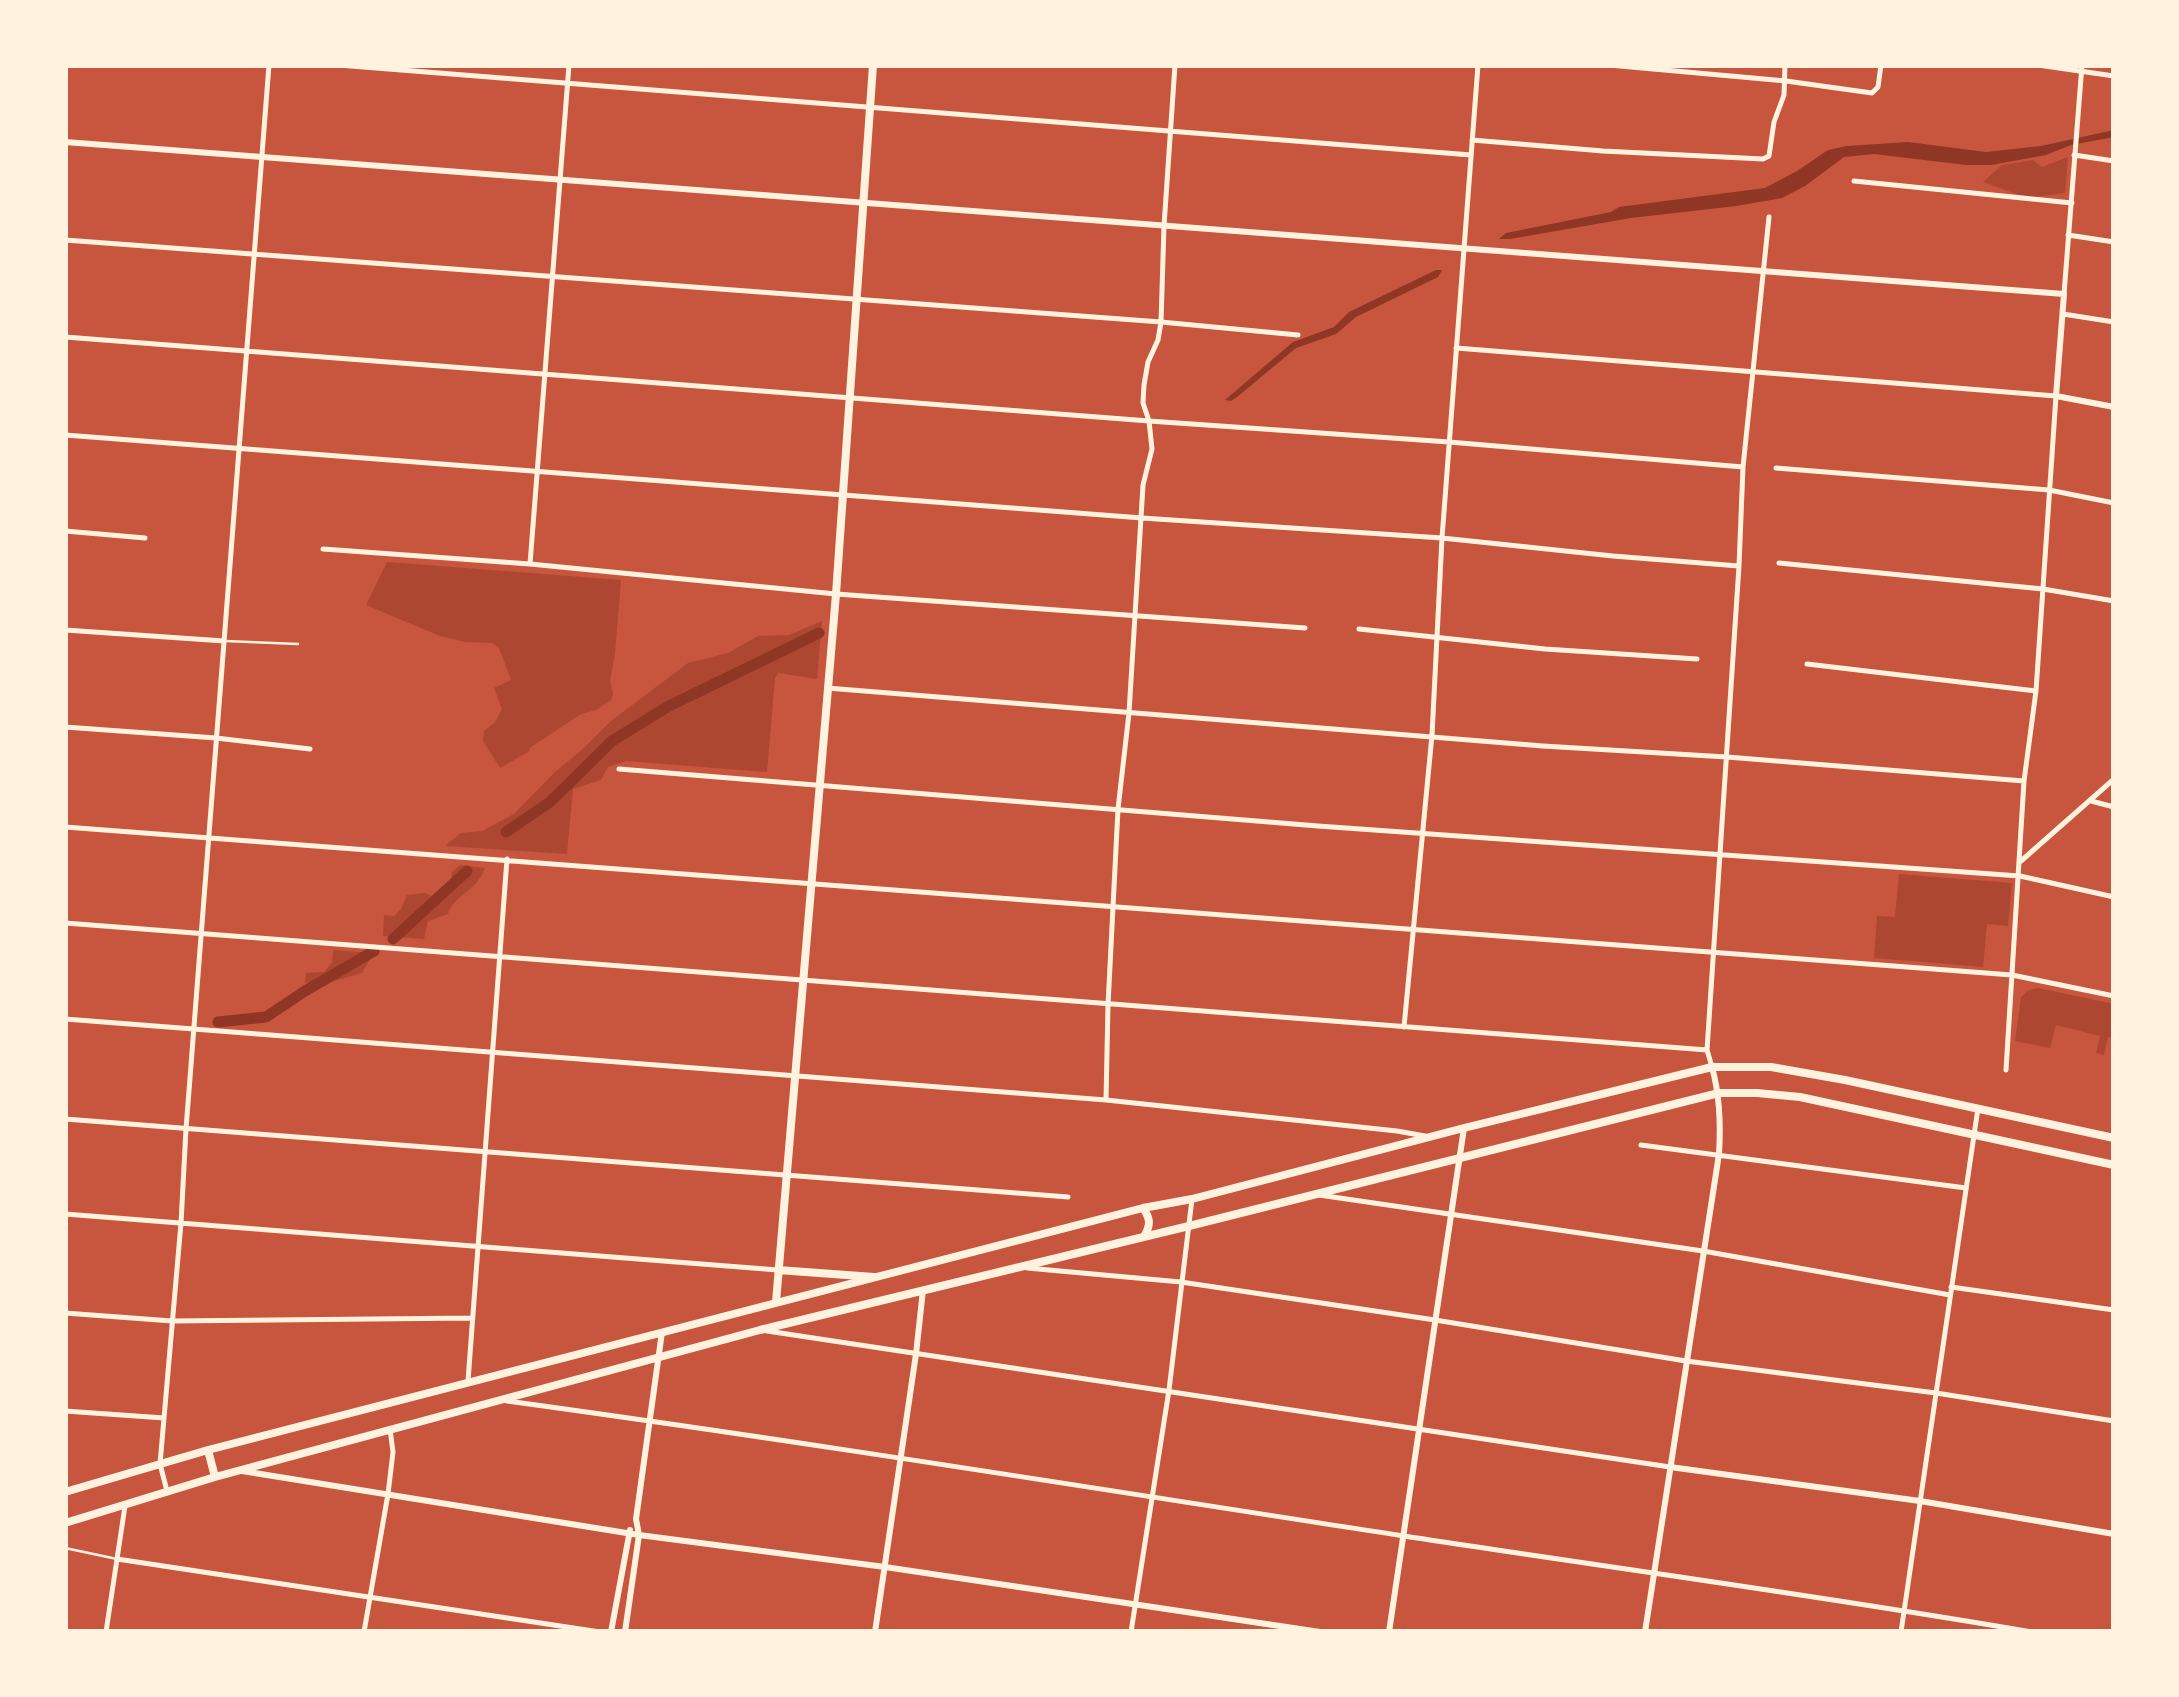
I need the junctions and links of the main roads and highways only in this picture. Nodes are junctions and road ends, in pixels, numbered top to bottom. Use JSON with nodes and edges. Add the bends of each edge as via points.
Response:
{"nodes":[{"id":1,"x":873,"y":65,"type":"edge"},
{"id":2,"x":2114,"y":1138,"type":"edge"},
{"id":3,"x":2114,"y":1165,"type":"edge"},
{"id":4,"x":1143,"y":1208,"type":"junction"},
{"id":5,"x":1145,"y":1235,"type":"junction"},
{"id":6,"x":778,"y":1270,"type":"junction"},
{"id":7,"x":874,"y":1277,"type":"junction"},
{"id":8,"x":776,"y":1302,"type":"junction"},
{"id":9,"x":208,"y":1450,"type":"junction"},
{"id":10,"x":215,"y":1478,"type":"junction"},
{"id":11,"x":65,"y":1492,"type":"edge"},
{"id":12,"x":65,"y":1522,"type":"edge"}],
"edges":[{"from":1,"to":6,"type":"main road"},
{"from":2,"to":4,"type":"main road","via":[[1845,1080],[1771,1067],[1712,1067]]},
{"from":3,"to":5,"type":"main road","via":[[1800,1097],[1719,1093]]},
{"from":4,"to":5,"type":"main road","via":[[1150,1227]]},
{"from":4,"to":7,"type":"main road"},
{"from":5,"to":10,"type":"main road","via":[[760,1330]]},
{"from":6,"to":7,"type":"main road"},
{"from":6,"to":8,"type":"main road"},
{"from":7,"to":8,"type":"main road"},
{"from":8,"to":9,"type":"main road"},
{"from":9,"to":10,"type":"main road"},
{"from":9,"to":11,"type":"main road"},
{"from":10,"to":12,"type":"main road"}]}
